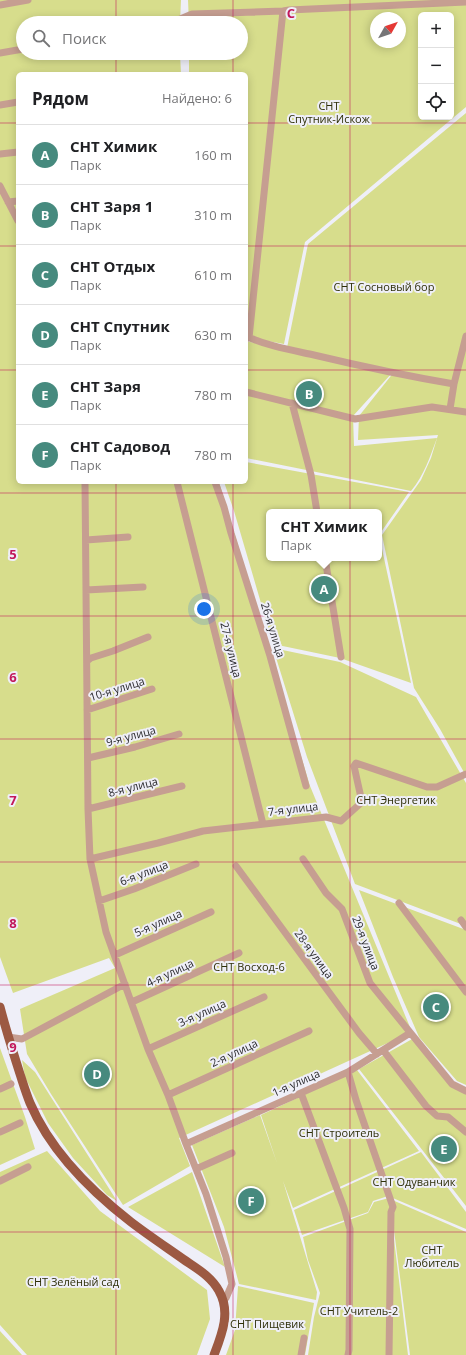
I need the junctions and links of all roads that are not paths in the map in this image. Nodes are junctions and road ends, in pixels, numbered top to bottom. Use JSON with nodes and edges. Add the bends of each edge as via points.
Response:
{"nodes":[{"id":1,"x":28,"y":0,"type":"edge"},
{"id":2,"x":466,"y":2,"type":"edge"},
{"id":3,"x":0,"y":5,"type":"edge"},
{"id":4,"x":283,"y":11,"type":"junction"},
{"id":5,"x":187,"y":16,"type":"edge"},
{"id":6,"x":16,"y":50,"type":"edge"},
{"id":7,"x":0,"y":53,"type":"edge"},
{"id":8,"x":16,"y":102,"type":"edge"},
{"id":9,"x":0,"y":105,"type":"edge"},
{"id":10,"x":16,"y":152,"type":"edge"},
{"id":11,"x":0,"y":154,"type":"edge"},
{"id":12,"x":0,"y":186,"type":"edge"},
{"id":13,"x":16,"y":201,"type":"edge"},
{"id":14,"x":8,"y":202,"type":"junction"},
{"id":15,"x":16,"y":217,"type":"edge"},
{"id":16,"x":466,"y":336,"type":"edge"},
{"id":17,"x":248,"y":337,"type":"edge"},
{"id":18,"x":454,"y":384,"type":"junction"},
{"id":19,"x":248,"y":392,"type":"edge"},
{"id":20,"x":292,"y":403,"type":"junction"},
{"id":21,"x":450,"y":409,"type":"junction"},
{"id":22,"x":466,"y":412,"type":"edge"},
{"id":23,"x":86,"y":484,"type":"edge"},
{"id":24,"x":178,"y":484,"type":"edge"},
{"id":25,"x":216,"y":484,"type":"edge"},
{"id":26,"x":317,"y":509,"type":"edge"},
{"id":27,"x":128,"y":537,"type":"dead end"},
{"id":28,"x":86,"y":540,"type":"junction"},
{"id":29,"x":325,"y":561,"type":"edge"},
{"id":30,"x":143,"y":587,"type":"dead end"},
{"id":31,"x":86,"y":590,"type":"junction"},
{"id":32,"x":148,"y":637,"type":"dead end"},
{"id":33,"x":341,"y":657,"type":"dead end"},
{"id":34,"x":87,"y":661,"type":"junction"},
{"id":35,"x":152,"y":689,"type":"dead end"},
{"id":36,"x":88,"y":710,"type":"junction"},
{"id":37,"x":179,"y":734,"type":"dead end"},
{"id":38,"x":88,"y":758,"type":"junction"},
{"id":39,"x":466,"y":774,"type":"edge"},
{"id":40,"x":182,"y":786,"type":"dead end"},
{"id":41,"x":306,"y":786,"type":"dead end"},
{"id":42,"x":88,"y":809,"type":"junction"},
{"id":43,"x":263,"y":824,"type":"junction"},
{"id":44,"x":90,"y":859,"type":"junction"},
{"id":45,"x":303,"y":859,"type":"dead end"},
{"id":46,"x":196,"y":864,"type":"dead end"},
{"id":47,"x":236,"y":866,"type":"dead end"},
{"id":48,"x":99,"y":901,"type":"junction"},
{"id":49,"x":399,"y":903,"type":"dead end"},
{"id":50,"x":211,"y":912,"type":"dead end"},
{"id":51,"x":461,"y":920,"type":"dead end"},
{"id":52,"x":466,"y":927,"type":"edge"},
{"id":53,"x":239,"y":953,"type":"dead end"},
{"id":54,"x":115,"y":955,"type":"junction"},
{"id":55,"x":125,"y":984,"type":"junction"},
{"id":56,"x":466,"y":992,"type":"edge"},
{"id":57,"x":264,"y":997,"type":"dead end"},
{"id":58,"x":132,"y":1002,"type":"junction"},
{"id":59,"x":0,"y":1007,"type":"edge"},
{"id":60,"x":309,"y":1031,"type":"dead end"},
{"id":61,"x":411,"y":1034,"type":"junction"},
{"id":62,"x":8,"y":1037,"type":"junction"},
{"id":63,"x":148,"y":1049,"type":"junction"},
{"id":64,"x":383,"y":1050,"type":"junction"},
{"id":65,"x":376,"y":1054,"type":"junction"},
{"id":66,"x":348,"y":1072,"type":"junction"},
{"id":67,"x":12,"y":1084,"type":"dead end"},
{"id":68,"x":0,"y":1089,"type":"edge"},
{"id":69,"x":466,"y":1091,"type":"edge"},
{"id":70,"x":301,"y":1093,"type":"junction"},
{"id":71,"x":168,"y":1095,"type":"junction"},
{"id":72,"x":20,"y":1123,"type":"dead end"},
{"id":73,"x":0,"y":1132,"type":"edge"},
{"id":74,"x":466,"y":1132,"type":"edge"},
{"id":75,"x":186,"y":1144,"type":"junction"},
{"id":76,"x":232,"y":1154,"type":"dead end"},
{"id":77,"x":28,"y":1167,"type":"dead end"},
{"id":78,"x":196,"y":1169,"type":"junction"},
{"id":79,"x":0,"y":1181,"type":"edge"},
{"id":80,"x":223,"y":1300,"type":"junction"},
{"id":81,"x":304,"y":1338,"type":"dead end"},
{"id":82,"x":214,"y":1355,"type":"edge"},
{"id":83,"x":301,"y":1355,"type":"edge"},
{"id":84,"x":348,"y":1355,"type":"edge"},
{"id":85,"x":389,"y":1355,"type":"edge"}],
"edges":[{"from":1,"to":3,"type":"street"},
{"from":2,"to":4,"type":"street"},
{"from":4,"to":5,"type":"street"},
{"from":4,"to":17,"type":"street"},
{"from":6,"to":7,"type":"street"},
{"from":8,"to":9,"type":"street"},
{"from":10,"to":11,"type":"street"},
{"from":12,"to":14,"type":"street"},
{"from":13,"to":14,"type":"street"},
{"from":14,"to":15,"type":"street"},
{"from":16,"to":18,"type":"street"},
{"from":17,"to":18,"type":"street","via":[[262,343],[347,363]]},
{"from":18,"to":21,"type":"street"},
{"from":19,"to":20,"type":"street"},
{"from":20,"to":21,"type":"street","via":[[355,419],[432,407]]},
{"from":20,"to":26,"type":"street","via":[[311,475]]},
{"from":21,"to":22,"type":"street"},
{"from":23,"to":28,"type":"street"},
{"from":24,"to":43,"type":"street","name":"27-я улица"},
{"from":25,"to":41,"type":"street","name":"26-я улица","via":[[270,656]]},
{"from":27,"to":28,"type":"street"},
{"from":28,"to":31,"type":"street"},
{"from":29,"to":33,"type":"street"},
{"from":30,"to":31,"type":"street"},
{"from":31,"to":34,"type":"street"},
{"from":32,"to":34,"type":"street"},
{"from":34,"to":36,"type":"street"},
{"from":35,"to":36,"type":"street","name":"10-я улица"},
{"from":36,"to":38,"type":"street"},
{"from":37,"to":38,"type":"street","name":"9-я улица"},
{"from":38,"to":42,"type":"street"},
{"from":39,"to":43,"type":"street","name":"7-я улица","via":[[437,787],[427,787],[356,763],[354,766],[362,802],[342,821],[326,816]]},
{"from":40,"to":42,"type":"street","name":"8-я улица"},
{"from":42,"to":44,"type":"street"},
{"from":43,"to":44,"type":"street","name":"7-я улица","via":[[203,831]]},
{"from":44,"to":48,"type":"street"},
{"from":45,"to":61,"type":"street","name":"29-я улица","via":[[326,893],[342,909],[370,983]]},
{"from":46,"to":48,"type":"street","name":"6-я улица","via":[[134,890]]},
{"from":47,"to":65,"type":"street","name":"28-я улица"},
{"from":48,"to":54,"type":"street","via":[[106,932]]},
{"from":49,"to":56,"type":"street"},
{"from":50,"to":54,"type":"street","name":"5-я улица"},
{"from":51,"to":52,"type":"street"},
{"from":53,"to":58,"type":"street","name":"4-я улица"},
{"from":54,"to":55,"type":"street"},
{"from":55,"to":58,"type":"street"},
{"from":55,"to":62,"type":"street","via":[[22,1039]]},
{"from":57,"to":63,"type":"street","name":"3-я улица"},
{"from":58,"to":63,"type":"street"},
{"from":59,"to":62,"type":"main road"},
{"from":60,"to":71,"type":"street","name":"2-я улица"},
{"from":61,"to":64,"type":"street","name":"1-я улица"},
{"from":61,"to":69,"type":"street","name":"29-я улица","via":[[452,1084]]},
{"from":62,"to":80,"type":"main road","via":[[30,1102],[44,1130],[60,1152],[85,1181],[119,1212],[207,1276],[217,1287]]},
{"from":63,"to":71,"type":"street"},
{"from":64,"to":65,"type":"street","name":"1-я улица"},
{"from":64,"to":74,"type":"street","via":[[426,1106],[437,1116],[448,1117]]},
{"from":65,"to":66,"type":"street","name":"1-я улица"},
{"from":66,"to":70,"type":"street","name":"1-я улица"},
{"from":66,"to":85,"type":"street","via":[[393,1207]]},
{"from":67,"to":68,"type":"street"},
{"from":70,"to":75,"type":"street","name":"1-я улица"},
{"from":70,"to":84,"type":"street","via":[[350,1229]]},
{"from":71,"to":75,"type":"street"},
{"from":72,"to":73,"type":"street"},
{"from":75,"to":78,"type":"street"},
{"from":76,"to":78,"type":"street"},
{"from":77,"to":79,"type":"street"},
{"from":78,"to":80,"type":"street","via":[[228,1264],[232,1284]]},
{"from":80,"to":82,"type":"main road","via":[[224,1323]]},
{"from":81,"to":83,"type":"street"}]}
